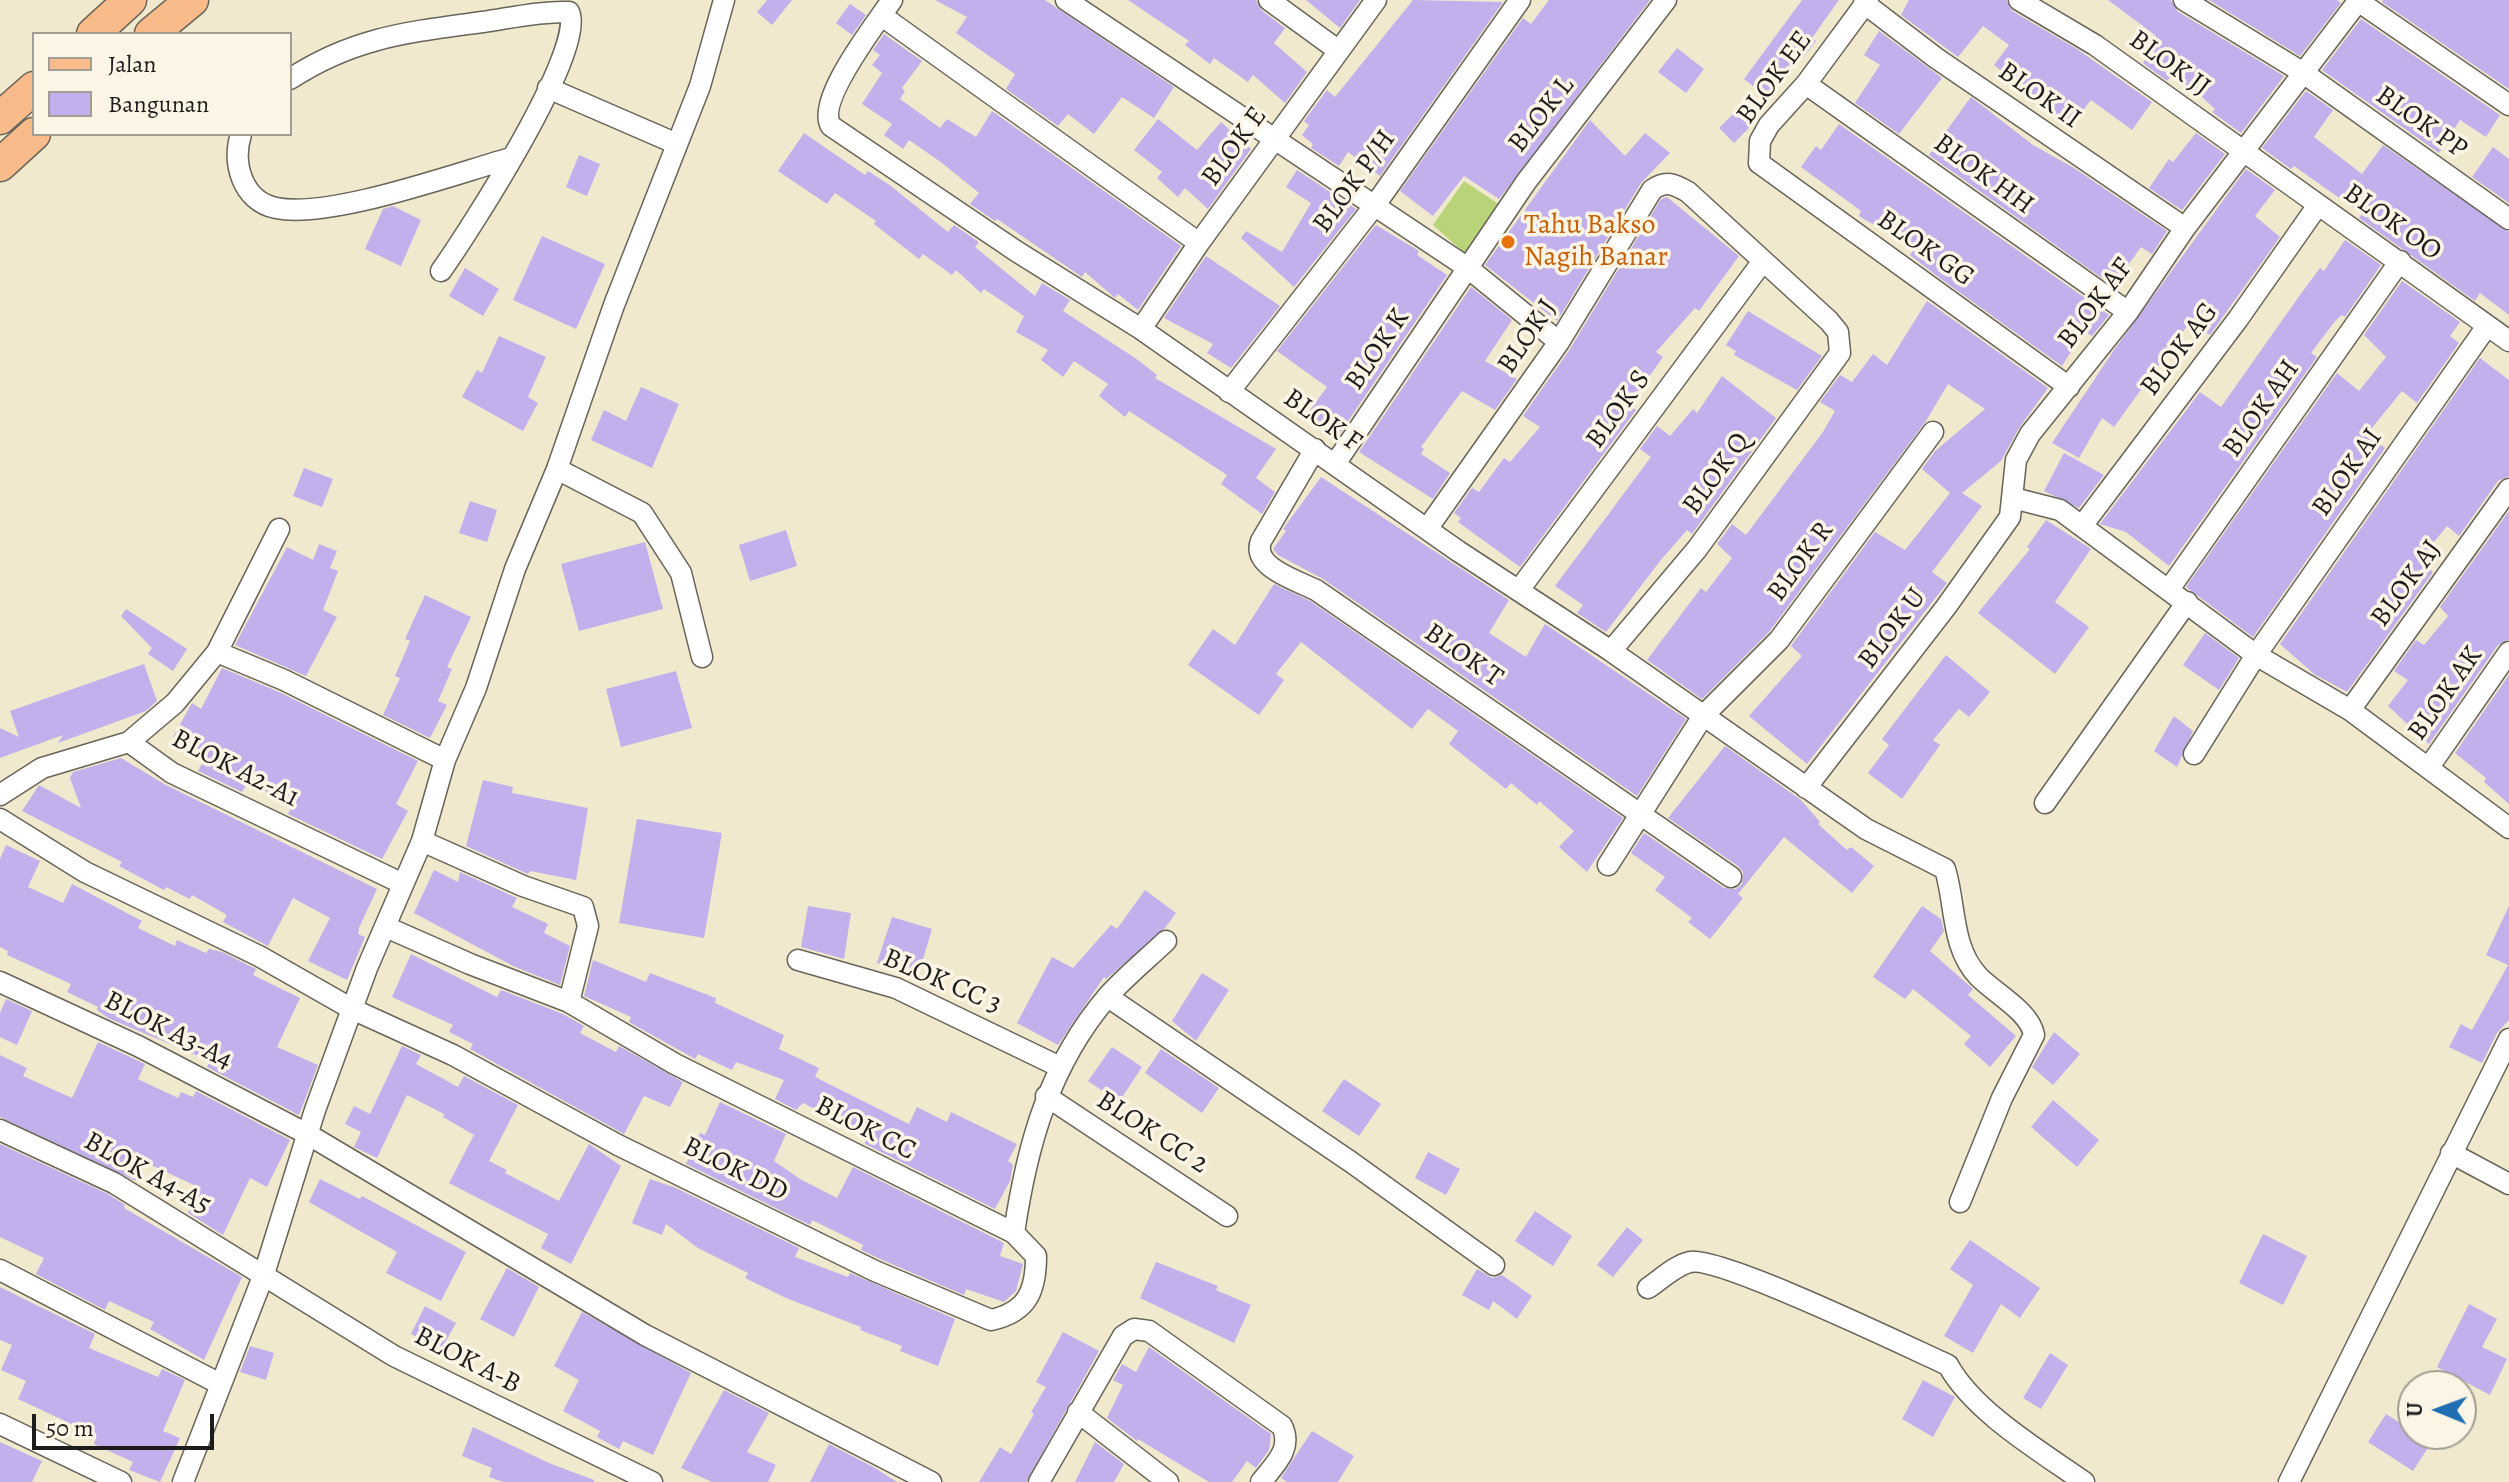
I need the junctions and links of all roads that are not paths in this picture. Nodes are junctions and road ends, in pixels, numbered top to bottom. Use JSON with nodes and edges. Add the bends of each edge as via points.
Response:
{"nodes":[{"id":1,"x":192,"y":0,"type":"edge"},
{"id":2,"x":724,"y":0,"type":"edge"},
{"id":3,"x":1066,"y":0,"type":"edge"},
{"id":4,"x":1269,"y":0,"type":"edge"},
{"id":5,"x":1376,"y":0,"type":"edge"},
{"id":6,"x":1520,"y":0,"type":"edge"},
{"id":7,"x":1666,"y":0,"type":"edge"},
{"id":8,"x":2019,"y":0,"type":"edge"},
{"id":9,"x":2184,"y":0,"type":"edge"},
{"id":10,"x":124,"y":2,"type":"edge"},
{"id":11,"x":1866,"y":2,"type":"edge"},
{"id":12,"x":2353,"y":2,"type":"edge"},
{"id":13,"x":887,"y":8,"type":"edge"},
{"id":14,"x":95,"y":32,"type":"edge"},
{"id":15,"x":153,"y":32,"type":"edge"},
{"id":16,"x":1339,"y":51,"type":"junction"},
{"id":17,"x":2302,"y":72,"type":"junction"},
{"id":18,"x":292,"y":78,"type":"edge"},
{"id":19,"x":1806,"y":84,"type":"junction"},
{"id":20,"x":548,"y":88,"type":"junction"},
{"id":21,"x":32,"y":90,"type":"edge"},
{"id":22,"x":2509,"y":105,"type":"edge"},
{"id":23,"x":0,"y":118,"type":"edge"},
{"id":24,"x":32,"y":136,"type":"edge"},
{"id":25,"x":241,"y":136,"type":"edge"},
{"id":26,"x":1275,"y":139,"type":"junction"},
{"id":27,"x":677,"y":144,"type":"junction"},
{"id":28,"x":2243,"y":151,"type":"junction"},
{"id":29,"x":1757,"y":152,"type":"joint"},
{"id":30,"x":511,"y":158,"type":"junction"},
{"id":31,"x":0,"y":165,"type":"edge"},
{"id":32,"x":1375,"y":205,"type":"junction"},
{"id":33,"x":2318,"y":205,"type":"junction"},
{"id":34,"x":2509,"y":219,"type":"edge"},
{"id":35,"x":2185,"y":228,"type":"junction"},
{"id":36,"x":1199,"y":243,"type":"junction"},
{"id":37,"x":1763,"y":261,"type":"junction"},
{"id":38,"x":2400,"y":261,"type":"junction"},
{"id":39,"x":1468,"y":268,"type":"junction"},
{"id":40,"x":441,"y":271,"type":"dead end"},
{"id":41,"x":2128,"y":312,"type":"junction"},
{"id":42,"x":2487,"y":326,"type":"junction"},
{"id":43,"x":1141,"y":329,"type":"junction"},
{"id":44,"x":2509,"y":341,"type":"edge"},
{"id":45,"x":1559,"y":342,"type":"junction"},
{"id":46,"x":2069,"y":387,"type":"junction"},
{"id":47,"x":1229,"y":392,"type":"junction"},
{"id":48,"x":1933,"y":432,"type":"dead end"},
{"id":49,"x":1315,"y":449,"type":"junction"},
{"id":50,"x":1335,"y":464,"type":"junction"},
{"id":51,"x":557,"y":469,"type":"junction"},
{"id":52,"x":2509,"y":489,"type":"edge"},
{"id":53,"x":2013,"y":498,"type":"junction"},
{"id":54,"x":2082,"y":526,"type":"junction"},
{"id":55,"x":279,"y":529,"type":"dead end"},
{"id":56,"x":1427,"y":529,"type":"junction"},
{"id":57,"x":2170,"y":588,"type":"junction"},
{"id":58,"x":1519,"y":590,"type":"junction"},
{"id":59,"x":2187,"y":602,"type":"junction"},
{"id":60,"x":1611,"y":651,"type":"junction"},
{"id":61,"x":217,"y":652,"type":"junction"},
{"id":62,"x":2509,"y":652,"type":"edge"},
{"id":63,"x":2256,"y":655,"type":"junction"},
{"id":64,"x":702,"y":657,"type":"dead end"},
{"id":65,"x":2350,"y":710,"type":"junction"},
{"id":66,"x":1703,"y":716,"type":"junction"},
{"id":67,"x":129,"y":742,"type":"junction"},
{"id":68,"x":2194,"y":754,"type":"dead end"},
{"id":69,"x":445,"y":760,"type":"junction"},
{"id":70,"x":2429,"y":767,"type":"junction"},
{"id":71,"x":1806,"y":788,"type":"junction"},
{"id":72,"x":0,"y":795,"type":"edge"},
{"id":73,"x":2045,"y":803,"type":"dead end"},
{"id":74,"x":1640,"y":812,"type":"junction"},
{"id":75,"x":0,"y":819,"type":"edge"},
{"id":76,"x":2508,"y":826,"type":"edge"},
{"id":77,"x":422,"y":841,"type":"junction"},
{"id":78,"x":1608,"y":865,"type":"dead end"},
{"id":79,"x":1731,"y":877,"type":"dead end"},
{"id":80,"x":401,"y":883,"type":"junction"},
{"id":81,"x":386,"y":927,"type":"junction"},
{"id":82,"x":1166,"y":941,"type":"dead end"},
{"id":83,"x":798,"y":960,"type":"dead end"},
{"id":84,"x":0,"y":982,"type":"edge"},
{"id":85,"x":1108,"y":997,"type":"junction"},
{"id":86,"x":569,"y":1002,"type":"junction"},
{"id":87,"x":352,"y":1009,"type":"junction"},
{"id":88,"x":2509,"y":1039,"type":"edge"},
{"id":89,"x":1060,"y":1067,"type":"junction"},
{"id":90,"x":1046,"y":1096,"type":"junction"},
{"id":91,"x":0,"y":1130,"type":"edge"},
{"id":92,"x":309,"y":1135,"type":"junction"},
{"id":93,"x":2451,"y":1153,"type":"junction"},
{"id":94,"x":2509,"y":1184,"type":"edge"},
{"id":95,"x":1960,"y":1202,"type":"dead end"},
{"id":96,"x":1227,"y":1216,"type":"dead end"},
{"id":97,"x":1014,"y":1233,"type":"junction"},
{"id":98,"x":1494,"y":1265,"type":"dead end"},
{"id":99,"x":0,"y":1270,"type":"edge"},
{"id":100,"x":264,"y":1274,"type":"junction"},
{"id":101,"x":1648,"y":1288,"type":"dead end"},
{"id":102,"x":220,"y":1384,"type":"junction"},
{"id":103,"x":1078,"y":1412,"type":"junction"},
{"id":104,"x":0,"y":1424,"type":"edge"},
{"id":105,"x":626,"y":1477,"type":"edge"},
{"id":106,"x":121,"y":1482,"type":"edge"},
{"id":107,"x":183,"y":1482,"type":"edge"},
{"id":108,"x":652,"y":1482,"type":"edge"},
{"id":109,"x":931,"y":1482,"type":"edge"},
{"id":110,"x":1039,"y":1482,"type":"edge"},
{"id":111,"x":1168,"y":1482,"type":"edge"},
{"id":112,"x":1261,"y":1482,"type":"edge"},
{"id":113,"x":2084,"y":1482,"type":"edge"},
{"id":114,"x":2289,"y":1482,"type":"edge"}],
"edges":[{"from":1,"to":15,"type":"main road"},
{"from":2,"to":27,"type":"street"},
{"from":3,"to":26,"type":"street"},
{"from":4,"to":16,"type":"street"},
{"from":5,"to":16,"type":"street","name":"BLOK E"},
{"from":6,"to":32,"type":"street","name":"BLOK P/H"},
{"from":7,"to":39,"type":"street","name":"BLOK L","via":[[1526,182]]},
{"from":8,"to":28,"type":"street","name":"BLOK JJ","via":[[2095,45]]},
{"from":9,"to":17,"type":"street","name":"BLOK PP"},
{"from":10,"to":14,"type":"main road"},
{"from":11,"to":19,"type":"street","name":"BLOK EE"},
{"from":11,"to":35,"type":"street","name":"BLOK II","via":[[1936,58]]},
{"from":12,"to":17,"type":"street","name":"BLOK AF"},
{"from":12,"to":22,"type":"street"},
{"from":13,"to":36,"type":"street","via":[[1014,112]]},
{"from":13,"to":43,"type":"street","name":"BLOK F","via":[[832,94],[826,112],[831,126]]},
{"from":16,"to":26,"type":"street","name":"BLOK E"},
{"from":17,"to":28,"type":"street","name":"BLOK AF"},
{"from":17,"to":34,"type":"street","name":"BLOK PP"},
{"from":18,"to":20,"type":"street","via":[[326,56],[366,41],[569,12],[574,22],[571,38]]},
{"from":19,"to":29,"type":"street","name":"BLOK EE","via":[[1769,125]]},
{"from":19,"to":41,"type":"street","name":"BLOK HH"},
{"from":20,"to":27,"type":"street"},
{"from":20,"to":30,"type":"street"},
{"from":21,"to":23,"type":"main road"},
{"from":24,"to":31,"type":"main road"},
{"from":25,"to":30,"type":"street","via":[[237,166],[248,191],[272,208],[335,206]]},
{"from":26,"to":32,"type":"street"},
{"from":26,"to":36,"type":"street","name":"BLOK E"},
{"from":27,"to":51,"type":"street"},
{"from":28,"to":33,"type":"street","name":"BLOK OO"},
{"from":28,"to":35,"type":"street","name":"BLOK AF"},
{"from":29,"to":46,"type":"street","name":"BLOK GG","via":[[1769,173]]},
{"from":30,"to":40,"type":"street","via":[[478,219]]},
{"from":32,"to":39,"type":"street"},
{"from":32,"to":47,"type":"street","name":"BLOK P/H"},
{"from":33,"to":38,"type":"street","name":"BLOK OO"},
{"from":33,"to":54,"type":"street","name":"BLOK AG"},
{"from":35,"to":41,"type":"street","name":"BLOK AF"},
{"from":36,"to":43,"type":"street","name":"BLOK E"},
{"from":37,"to":45,"type":"street","name":"BLOK J","via":[[1675,184],[1662,183],[1652,190]]},
{"from":37,"to":58,"type":"street","name":"BLOK S"},
{"from":37,"to":60,"type":"street","name":"BLOK Q","via":[[1829,321],[1838,332],[1840,353],[1697,549]]},
{"from":38,"to":42,"type":"street","name":"BLOK OO"},
{"from":38,"to":57,"type":"street","name":"BLOK AH"},
{"from":39,"to":45,"type":"street"},
{"from":39,"to":50,"type":"street","name":"BLOK K"},
{"from":41,"to":46,"type":"street","name":"BLOK AF"},
{"from":42,"to":44,"type":"street","name":"BLOK OO"},
{"from":42,"to":63,"type":"street","name":"BLOK AI"},
{"from":43,"to":47,"type":"street","name":"BLOK F"},
{"from":45,"to":56,"type":"street","name":"BLOK J"},
{"from":46,"to":53,"type":"street","name":"BLOK AF","via":[[2016,460]]},
{"from":47,"to":49,"type":"street","name":"BLOK F"},
{"from":48,"to":66,"type":"street","name":"BLOK R","via":[[1779,640]]},
{"from":49,"to":50,"type":"street","name":"BLOK F"},
{"from":49,"to":74,"type":"street","name":"BLOK T","via":[[1261,541],[1269,566],[1316,590]]},
{"from":50,"to":56,"type":"street","name":"BLOK F"},
{"from":51,"to":64,"type":"street","via":[[642,513],[681,573]]},
{"from":51,"to":69,"type":"street"},
{"from":52,"to":65,"type":"street","name":"BLOK AJ"},
{"from":53,"to":54,"type":"street","via":[[2060,510]]},
{"from":53,"to":71,"type":"street","name":"BLOK U","via":[[2010,517],[1986,552]]},
{"from":54,"to":57,"type":"street"},
{"from":55,"to":61,"type":"street"},
{"from":56,"to":58,"type":"street","name":"BLOK F"},
{"from":57,"to":59,"type":"street"},
{"from":58,"to":60,"type":"street","name":"BLOK F"},
{"from":59,"to":63,"type":"street"},
{"from":59,"to":73,"type":"street"},
{"from":60,"to":66,"type":"street","name":"BLOK F"},
{"from":61,"to":67,"type":"street","via":[[175,703]]},
{"from":61,"to":69,"type":"street"},
{"from":62,"to":70,"type":"street","name":"BLOK AK"},
{"from":63,"to":65,"type":"street"},
{"from":63,"to":68,"type":"street","name":"BLOK AI"},
{"from":65,"to":70,"type":"street"},
{"from":66,"to":71,"type":"street","name":"BLOK F"},
{"from":66,"to":74,"type":"street","name":"BLOK R"},
{"from":67,"to":72,"type":"street","name":"BLOK A2-A1","via":[[42,768]]},
{"from":67,"to":80,"type":"street","name":"BLOK A2-A1","via":[[172,773]]},
{"from":69,"to":77,"type":"street"},
{"from":70,"to":76,"type":"street"},
{"from":71,"to":95,"type":"street","name":"BLOK F","via":[[1866,829],[1945,869],[1966,959],[2033,1029]]},
{"from":74,"to":78,"type":"street","name":"BLOK R"},
{"from":74,"to":79,"type":"street","name":"BLOK T"},
{"from":75,"to":87,"type":"street","via":[[85,872],[259,956]]},
{"from":77,"to":80,"type":"street"},
{"from":77,"to":86,"type":"street","via":[[583,907],[588,926]]},
{"from":80,"to":81,"type":"street"},
{"from":81,"to":86,"type":"street","name":"BLOK CC"},
{"from":81,"to":87,"type":"street"},
{"from":82,"to":85,"type":"street"},
{"from":83,"to":89,"type":"street","name":"BLOK CC 3","via":[[896,988]]},
{"from":84,"to":92,"type":"street","name":"BLOK A3-A4"},
{"from":85,"to":89,"type":"street"},
{"from":85,"to":98,"type":"street"},
{"from":86,"to":97,"type":"street","name":"BLOK CC","via":[[675,1064]]},
{"from":87,"to":92,"type":"street"},
{"from":87,"to":97,"type":"street","name":"BLOK DD","via":[[453,1055],[618,1145],[875,1271],[991,1320],[1008,1316],[1026,1301],[1036,1282],[1036,1256]]},
{"from":88,"to":93,"type":"street"},
{"from":89,"to":90,"type":"street"},
{"from":90,"to":96,"type":"street","name":"BLOK CC 2"},
{"from":90,"to":97,"type":"street","via":[[1025,1163]]},
{"from":91,"to":100,"type":"street","name":"BLOK A4-A5","via":[[114,1183]]},
{"from":92,"to":100,"type":"street"},
{"from":92,"to":109,"type":"street","name":"BLOK A3-A4","via":[[645,1335]]},
{"from":93,"to":94,"type":"street"},
{"from":93,"to":114,"type":"street"},
{"from":99,"to":102,"type":"street"},
{"from":100,"to":102,"type":"street"},
{"from":100,"to":105,"type":"street","name":"BLOK A-B","via":[[394,1356]]},
{"from":101,"to":113,"type":"street","via":[[1688,1262],[1703,1262],[1948,1365],[1958,1383],[2002,1421]]},
{"from":102,"to":107,"type":"street"},
{"from":103,"to":110,"type":"street"},
{"from":103,"to":111,"type":"street"},
{"from":103,"to":112,"type":"street","via":[[1123,1336],[1134,1329],[1149,1331],[1282,1426],[1287,1437],[1284,1453]]},
{"from":104,"to":106,"type":"street"},
{"from":105,"to":108,"type":"street","name":"BLOK A-B"}]}
